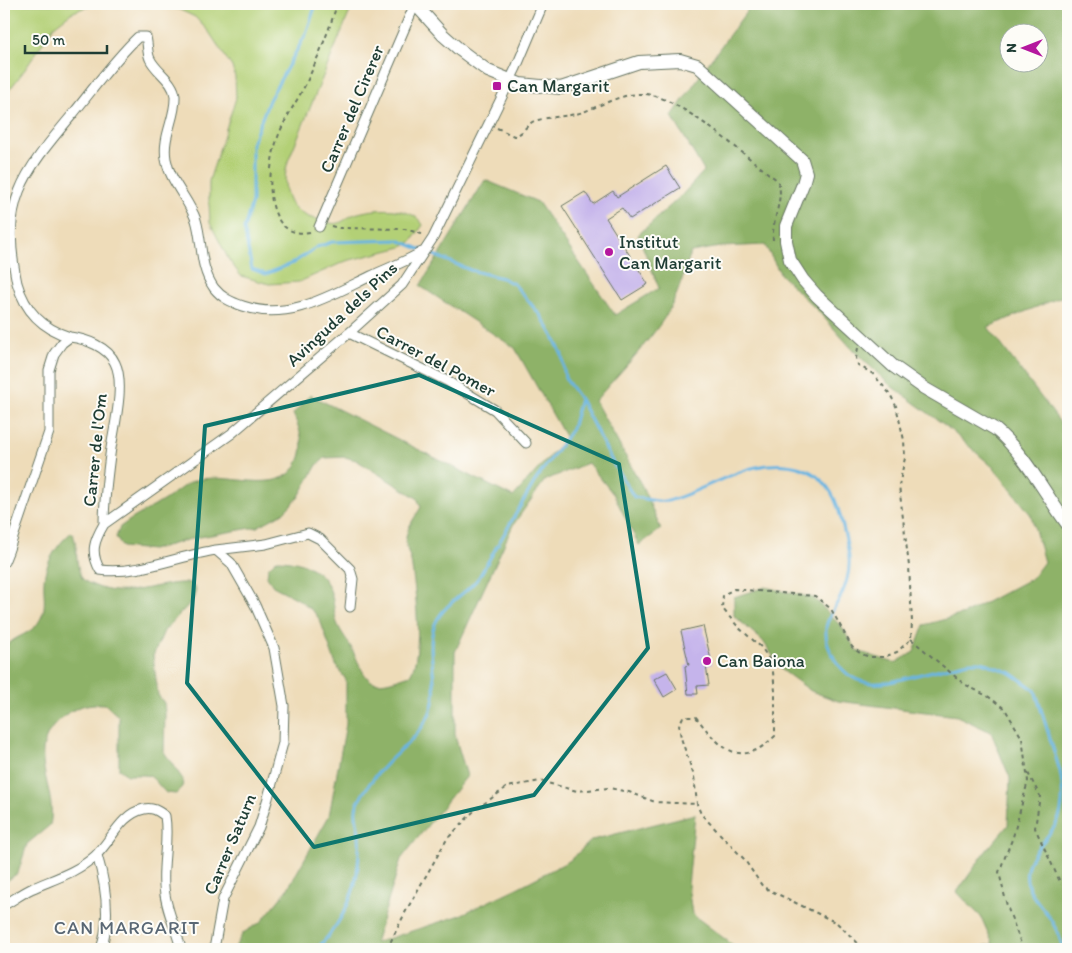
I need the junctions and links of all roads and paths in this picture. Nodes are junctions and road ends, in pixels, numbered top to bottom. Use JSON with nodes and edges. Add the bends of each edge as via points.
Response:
{"nodes":[{"id":1,"x":337,"y":4,"type":"edge"},
{"id":2,"x":415,"y":4,"type":"edge"},
{"id":3,"x":543,"y":4,"type":"edge"},
{"id":4,"x":508,"y":81,"type":"junction"},
{"id":5,"x":488,"y":124,"type":"junction"},
{"id":6,"x":320,"y":227,"type":"junction"},
{"id":7,"x":433,"y":238,"type":"junction"},
{"id":8,"x":774,"y":242,"type":"dead end"},
{"id":9,"x":427,"y":249,"type":"junction"},
{"id":10,"x":349,"y":333,"type":"junction"},
{"id":11,"x":70,"y":337,"type":"junction"},
{"id":12,"x":864,"y":340,"type":"junction"},
{"id":13,"x":526,"y":443,"type":"dead end"},
{"id":14,"x":104,"y":524,"type":"junction"},
{"id":15,"x":1068,"y":525,"type":"edge"},
{"id":16,"x":4,"y":530,"type":"edge"},
{"id":17,"x":216,"y":550,"type":"junction"},
{"id":18,"x":8,"y":552,"type":"junction"},
{"id":19,"x":4,"y":562,"type":"edge"},
{"id":20,"x":350,"y":607,"type":"dead end"},
{"id":21,"x":910,"y":639,"type":"junction"},
{"id":22,"x":1027,"y":771,"type":"junction"},
{"id":23,"x":696,"y":804,"type":"junction"},
{"id":24,"x":98,"y":855,"type":"junction"},
{"id":25,"x":1061,"y":884,"type":"dead end"},
{"id":26,"x":4,"y":905,"type":"edge"},
{"id":27,"x":102,"y":949,"type":"edge"},
{"id":28,"x":181,"y":949,"type":"edge"},
{"id":29,"x":214,"y":949,"type":"edge"},
{"id":30,"x":387,"y":949,"type":"edge"},
{"id":31,"x":864,"y":949,"type":"edge"},
{"id":32,"x":1022,"y":949,"type":"edge"}],
"edges":[{"from":1,"to":6,"type":"path","via":[[310,76],[282,128],[272,160],[272,200],[274,213],[280,222],[292,232],[303,233]]},
{"from":2,"to":4,"type":"street","via":[[460,50]]},
{"from":2,"to":6,"type":"street","name":"Carrer del Cirerer"},
{"from":3,"to":4,"type":"street","name":"Avinguda dels Pins"},
{"from":4,"to":5,"type":"street","name":"Avinguda dels Pins"},
{"from":4,"to":12,"type":"street","via":[[561,88],[639,62],[680,60],[698,65],[802,160],[806,173],[786,226],[787,251],[803,280]]},
{"from":5,"to":7,"type":"street","name":"Avinguda dels Pins"},
{"from":5,"to":8,"type":"path","via":[[514,136],[530,122],[568,116],[630,95],[659,97],[690,114],[777,180],[780,192],[772,224]]},
{"from":6,"to":7,"type":"path","via":[[405,229]]},
{"from":7,"to":9,"type":"street","name":"Avinguda dels Pins"},
{"from":9,"to":10,"type":"street","name":"Avinguda dels Pins","via":[[402,285]]},
{"from":9,"to":11,"type":"street","name":"Carrer de l'Om","via":[[403,264],[296,309],[258,311],[226,300],[205,272],[195,218],[167,164],[166,137],[175,94],[171,84],[148,57],[146,37],[138,37],[39,153],[19,182],[8,216],[11,262],[27,306],[47,328]]},
{"from":10,"to":13,"type":"street","name":"Carrer del Pomer","via":[[463,390],[495,410]]},
{"from":10,"to":14,"type":"street","name":"Avinguda dels Pins","via":[[231,434]]},
{"from":11,"to":14,"type":"street","name":"Carrer de l'Om","via":[[92,342],[115,363],[118,402]]},
{"from":11,"to":18,"type":"street","via":[[54,354],[49,370],[49,432]]},
{"from":12,"to":15,"type":"street","via":[[924,388],[1005,437],[1022,456]]},
{"from":12,"to":21,"type":"path","via":[[857,350],[858,366],[873,374],[890,394],[904,440],[905,458],[899,486],[909,566]]},
{"from":14,"to":17,"type":"street","via":[[94,540],[94,559],[100,570],[133,570]]},
{"from":16,"to":18,"type":"street"},
{"from":17,"to":20,"type":"street","via":[[266,544],[308,533],[320,539],[350,569],[354,579]]},
{"from":17,"to":29,"type":"street","name":"Carrer Saturn","via":[[231,563],[274,648],[284,706],[282,743],[274,779],[259,827],[222,899]]},
{"from":18,"to":19,"type":"street"},
{"from":21,"to":22,"type":"path","via":[[964,684],[1005,709],[1022,738]]},
{"from":21,"to":23,"type":"path","via":[[897,652],[884,657],[870,657],[852,647],[831,609],[815,596],[734,589],[722,595],[722,608],[761,647],[772,663],[775,736],[762,749],[745,753],[729,751],[696,717],[683,717],[680,732],[694,776]]},
{"from":22,"to":25,"type":"path","via":[[1040,796],[1035,828]]},
{"from":22,"to":32,"type":"path","via":[[1026,791],[999,872]]},
{"from":23,"to":30,"type":"path","via":[[655,802],[609,788],[577,791],[540,781],[508,787],[474,811],[447,838]]},
{"from":23,"to":31,"type":"path","via":[[744,859],[763,887],[837,924]]},
{"from":24,"to":26,"type":"street","via":[[63,877]]},
{"from":24,"to":27,"type":"street","via":[[106,904]]},
{"from":24,"to":28,"type":"street","via":[[128,818],[144,809],[156,809],[165,816],[168,833],[164,886]]}]}
